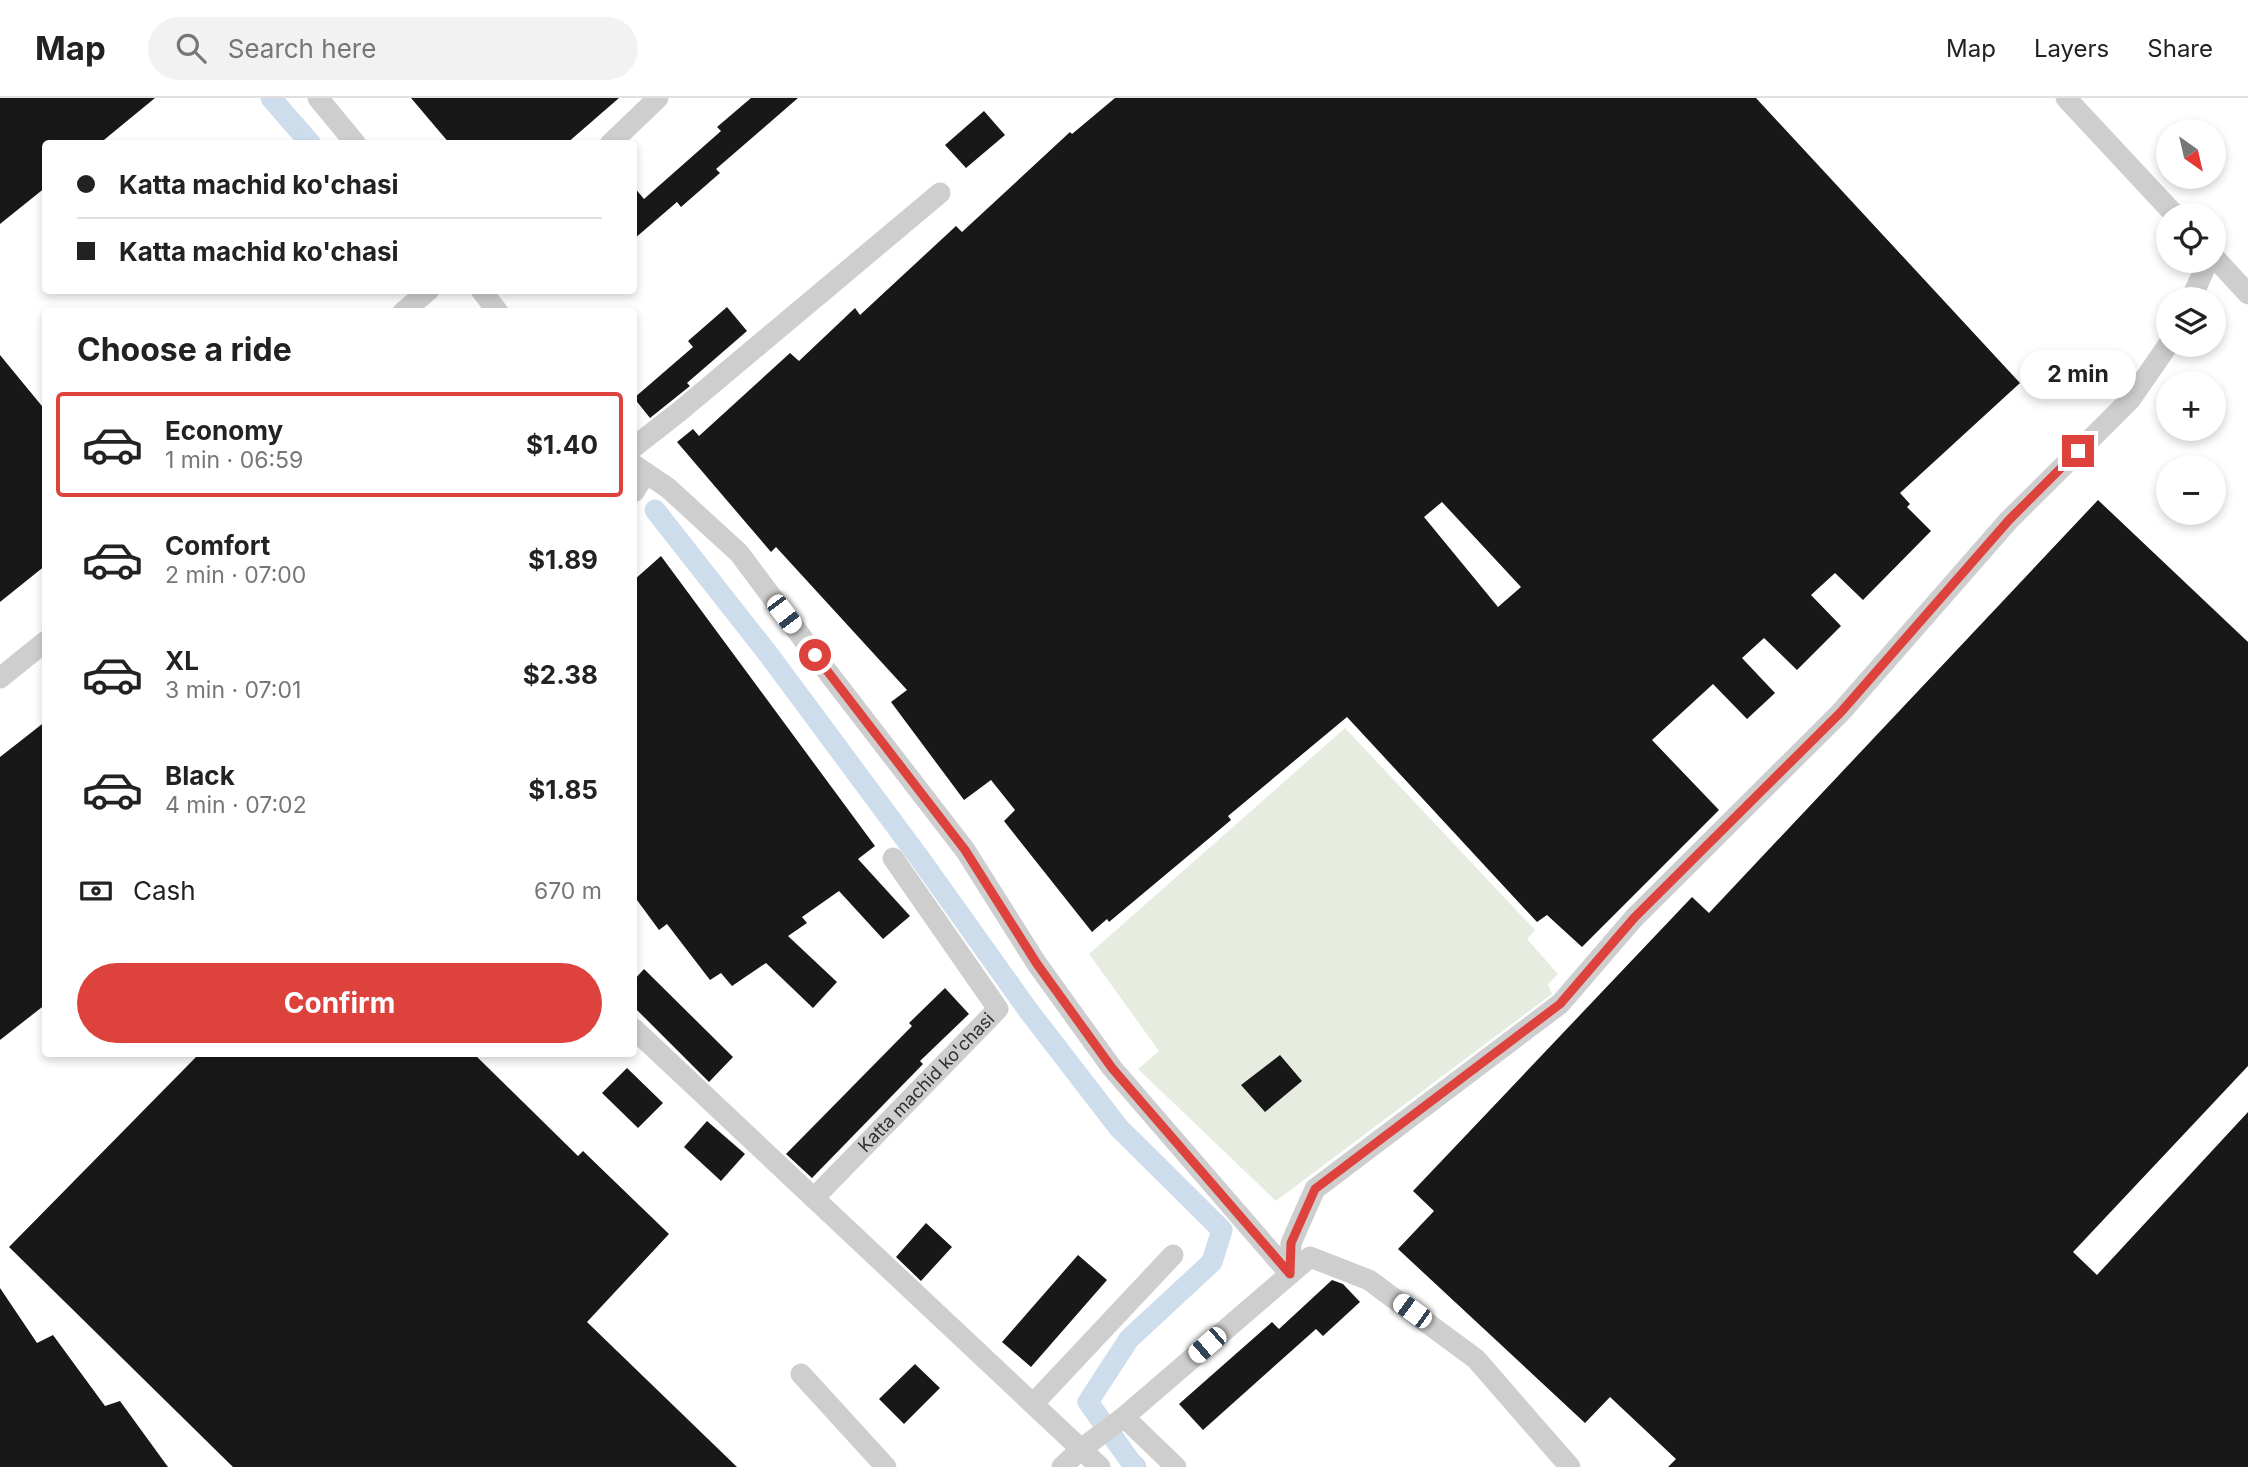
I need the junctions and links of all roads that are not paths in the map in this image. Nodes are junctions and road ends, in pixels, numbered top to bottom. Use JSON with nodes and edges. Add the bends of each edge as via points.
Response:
{"nodes":[{"id":1,"x":318,"y":98,"type":"edge"},
{"id":2,"x":657,"y":98,"type":"edge"},
{"id":3,"x":2066,"y":98,"type":"edge"},
{"id":4,"x":353,"y":140,"type":"edge"},
{"id":5,"x":614,"y":140,"type":"edge"},
{"id":6,"x":940,"y":193,"type":"dead end"},
{"id":7,"x":2164,"y":203,"type":"edge"},
{"id":8,"x":2226,"y":270,"type":"edge"},
{"id":9,"x":424,"y":294,"type":"edge"},
{"id":10,"x":484,"y":294,"type":"edge"},
{"id":11,"x":2248,"y":294,"type":"edge"},
{"id":12,"x":408,"y":308,"type":"edge"},
{"id":13,"x":495,"y":308,"type":"edge"},
{"id":14,"x":2160,"y":357,"type":"edge"},
{"id":15,"x":637,"y":445,"type":"edge"},
{"id":16,"x":640,"y":469,"type":"edge"},
{"id":17,"x":42,"y":644,"type":"edge"},
{"id":18,"x":0,"y":678,"type":"edge"},
{"id":19,"x":893,"y":858,"type":"dead end"},
{"id":20,"x":637,"y":1032,"type":"edge"},
{"id":21,"x":814,"y":1198,"type":"junction"},
{"id":22,"x":1173,"y":1255,"type":"dead end"},
{"id":23,"x":1290,"y":1274,"type":"junction"},
{"id":24,"x":801,"y":1374,"type":"dead end"},
{"id":25,"x":1033,"y":1404,"type":"junction"},
{"id":26,"x":1124,"y":1417,"type":"junction"},
{"id":27,"x":1080,"y":1450,"type":"junction"},
{"id":28,"x":886,"y":1467,"type":"edge"},
{"id":29,"x":1062,"y":1467,"type":"edge"},
{"id":30,"x":1100,"y":1467,"type":"edge"},
{"id":31,"x":1176,"y":1467,"type":"edge"},
{"id":32,"x":1570,"y":1467,"type":"edge"}],
"edges":[{"from":1,"to":4,"type":"street"},
{"from":2,"to":5,"type":"street"},
{"from":3,"to":7,"type":"street"},
{"from":6,"to":15,"type":"street"},
{"from":8,"to":11,"type":"street"},
{"from":9,"to":12,"type":"street"},
{"from":10,"to":13,"type":"street"},
{"from":14,"to":23,"type":"street","via":[[2130,400],[2009,520],[1841,712],[1634,918],[1560,1004],[1315,1189],[1291,1243]]},
{"from":16,"to":23,"type":"street","via":[[668,488],[739,553],[965,850],[1037,964],[1112,1068]]},
{"from":17,"to":18,"type":"street"},
{"from":19,"to":21,"type":"street","name":"Katta machid ko'chasi","via":[[998,1009]]},
{"from":20,"to":21,"type":"street"},
{"from":21,"to":25,"type":"street"},
{"from":22,"to":25,"type":"street"},
{"from":23,"to":26,"type":"street"},
{"from":23,"to":32,"type":"street","via":[[1310,1256],[1369,1280],[1476,1359]]},
{"from":24,"to":28,"type":"street"},
{"from":25,"to":27,"type":"street"},
{"from":26,"to":27,"type":"street"},
{"from":26,"to":31,"type":"street"},
{"from":27,"to":29,"type":"street"},
{"from":27,"to":30,"type":"street"}]}
